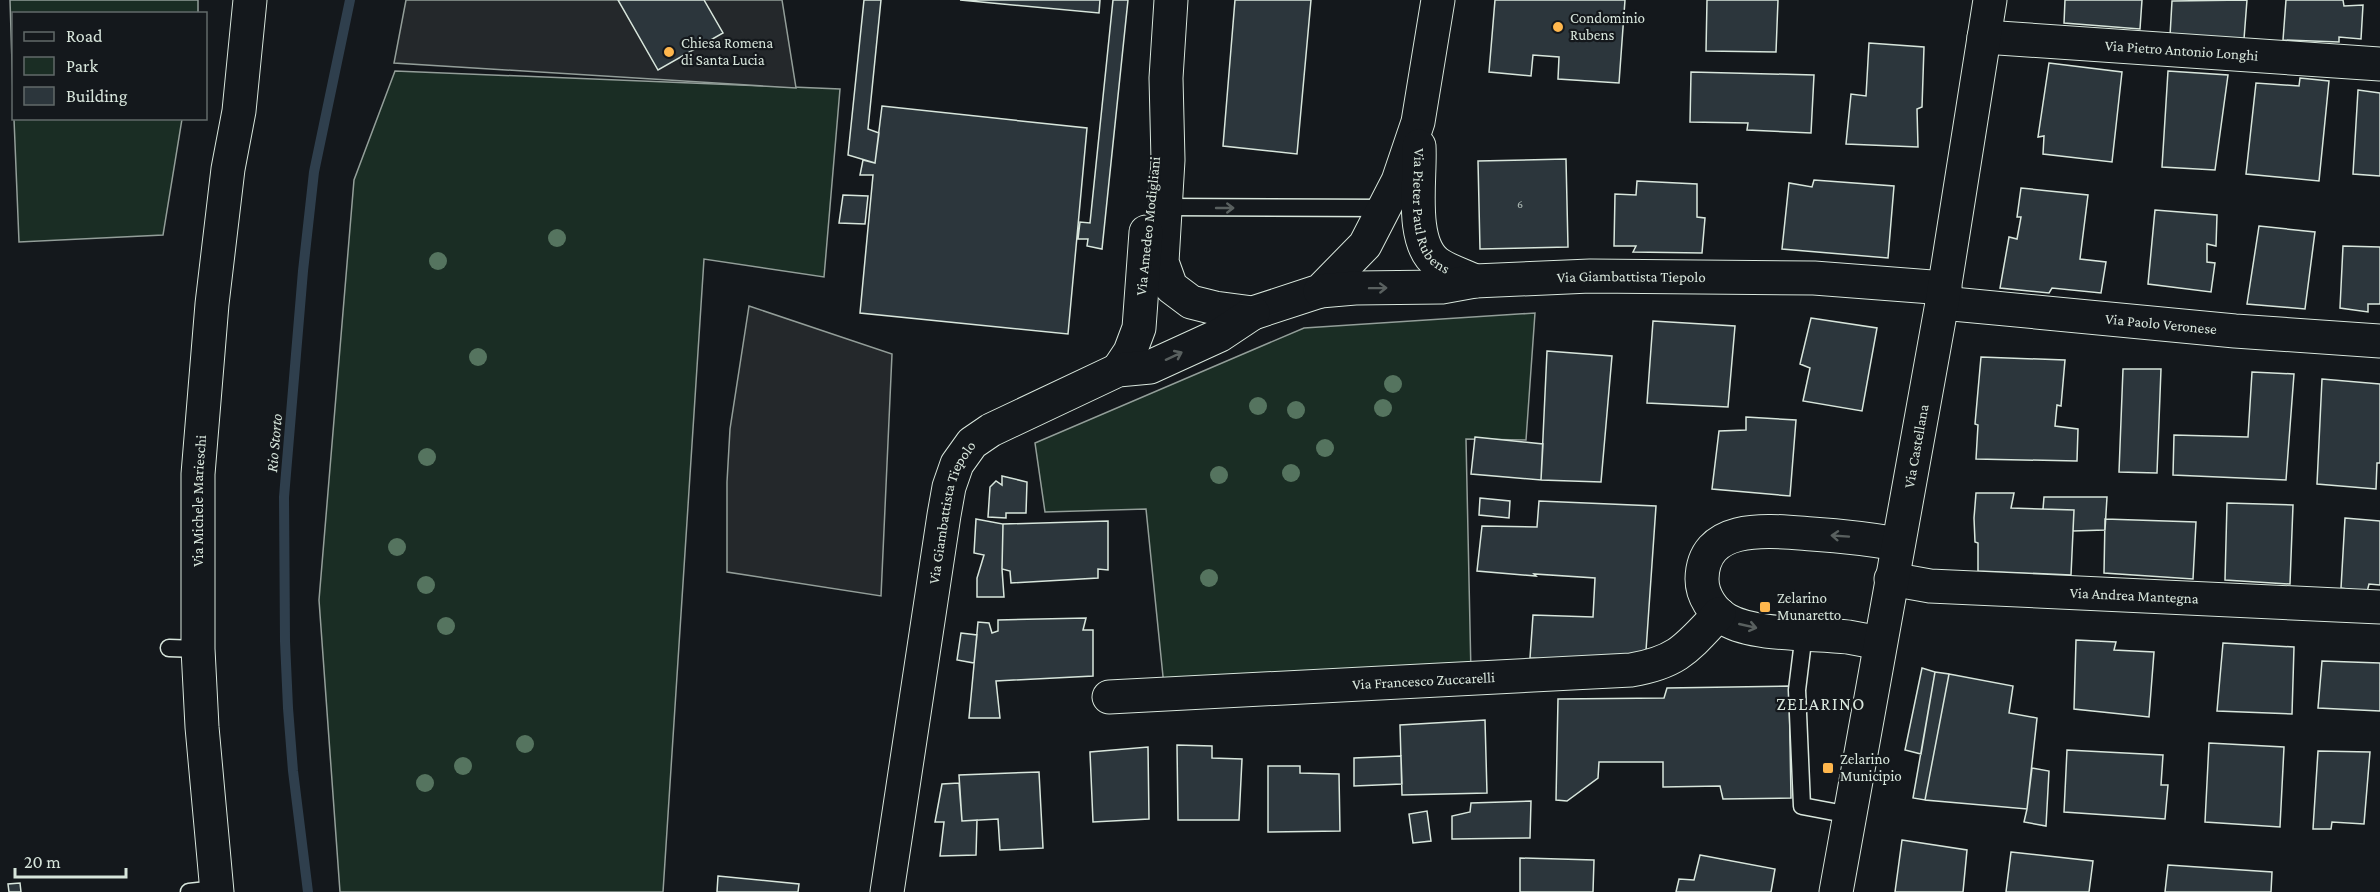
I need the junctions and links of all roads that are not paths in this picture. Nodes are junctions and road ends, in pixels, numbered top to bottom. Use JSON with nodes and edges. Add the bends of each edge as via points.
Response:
{"nodes":[{"id":1,"x":250,"y":0,"type":"edge"},
{"id":2,"x":272,"y":0,"type":"edge"},
{"id":3,"x":1171,"y":0,"type":"edge"},
{"id":4,"x":1438,"y":0,"type":"edge"},
{"id":5,"x":1990,"y":0,"type":"edge"},
{"id":6,"x":1984,"y":37,"type":"junction"},
{"id":7,"x":2380,"y":64,"type":"edge"},
{"id":8,"x":1166,"y":78,"type":"junction"},
{"id":9,"x":239,"y":111,"type":"junction"},
{"id":10,"x":1418,"y":122,"type":"junction"},
{"id":11,"x":1166,"y":207,"type":"junction"},
{"id":12,"x":1385,"y":208,"type":"junction"},
{"id":13,"x":1348,"y":264,"type":"joint"},
{"id":14,"x":1475,"y":281,"type":"junction"},
{"id":15,"x":1171,"y":287,"type":"joint"},
{"id":16,"x":1320,"y":291,"type":"junction"},
{"id":17,"x":1944,"y":296,"type":"junction"},
{"id":18,"x":1253,"y":313,"type":"junction"},
{"id":19,"x":2380,"y":341,"type":"edge"},
{"id":20,"x":1119,"y":370,"type":"junction"},
{"id":21,"x":1898,"y":544,"type":"junction"},
{"id":22,"x":1891,"y":579,"type":"junction"},
{"id":23,"x":2380,"y":607,"type":"edge"},
{"id":24,"x":1719,"y":614,"type":"junction"},
{"id":25,"x":1804,"y":633,"type":"junction"},
{"id":26,"x":1880,"y":643,"type":"junction"},
{"id":27,"x":1109,"y":697,"type":"dead end"},
{"id":28,"x":1850,"y":815,"type":"junction"},
{"id":29,"x":207,"y":891,"type":"edge"},
{"id":30,"x":887,"y":892,"type":"edge"},
{"id":31,"x":1836,"y":892,"type":"edge"}],
"edges":[{"from":1,"to":9,"type":"street","name":"Via Michele Marieschi"},
{"from":2,"to":9,"type":"street","name":"Via Michele Marieschi","via":[[265,35]]},
{"from":3,"to":8,"type":"street","name":"Via Amedeo Modigliani"},
{"from":4,"to":10,"type":"street","name":"Via Pieter Paul Rubens"},
{"from":5,"to":6,"type":"street","name":"Via Castellana"},
{"from":6,"to":7,"type":"street","name":"Via Pietro Antonio Longhi"},
{"from":6,"to":17,"type":"street","name":"Via Castellana"},
{"from":8,"to":11,"type":"street","name":"Via Amedeo Modigliani"},
{"from":8,"to":20,"type":"street","name":"Via Amedeo Modigliani","via":[[1148,215],[1139,328]]},
{"from":9,"to":29,"type":"street","name":"Via Michele Marieschi","via":[[213,293],[183,648],[203,738]]},
{"from":10,"to":12,"type":"street","name":"Via Pieter Paul Rubens"},
{"from":10,"to":14,"type":"street","name":"Via Pieter Paul Rubens","via":[[1423,240],[1437,263]]},
{"from":11,"to":12,"type":"lane","one_way":true},
{"from":11,"to":15,"type":"street","name":"Via Amedeo Modigliani","via":[[1162,262]]},
{"from":12,"to":13,"type":"street","name":"Via Pieter Paul Rubens","via":[[1365,245]]},
{"from":13,"to":16,"type":"street","name":"Via Giambattista Tiepolo"},
{"from":16,"to":14,"type":"street","name":"Via Giambattista Tiepolo","one_way":true,"via":[[1443,287]]},
{"from":14,"to":17,"type":"street","name":"Via Giambattista Tiepolo","via":[[1590,276],[1814,278]]},
{"from":15,"to":18,"type":"street","name":"Via Giambattista Tiepolo","via":[[1191,302]]},
{"from":16,"to":18,"type":"street","name":"Via Giambattista Tiepolo"},
{"from":17,"to":19,"type":"street","name":"Via Paolo Veronese","via":[[2235,331]]},
{"from":17,"to":21,"type":"street","name":"Via Castellana"},
{"from":20,"to":18,"type":"street","name":"Via Giambattista Tiepolo","one_way":true,"via":[[1150,367],[1220,335]]},
{"from":20,"to":30,"type":"street","name":"Via Giambattista Tiepolo","via":[[991,430],[972,444],[957,464],[944,515]]},
{"from":21,"to":22,"type":"street","name":"Via Castellana"},
{"from":21,"to":24,"type":"street","one_way":true,"via":[[1865,538],[1752,531],[1728,538],[1712,549],[1703,566],[1702,588]]},
{"from":22,"to":23,"type":"street","name":"Via Andrea Mantegna","via":[[1930,586]]},
{"from":22,"to":26,"type":"street","name":"Via Castellana"},
{"from":24,"to":25,"type":"street","one_way":true,"via":[[1750,628]]},
{"from":24,"to":27,"type":"street","name":"Via Francesco Zuccarelli","via":[[1676,656],[1654,666],[1631,670]]},
{"from":25,"to":26,"type":"street"},
{"from":25,"to":28,"type":"lane","via":[[1797,690],[1802,806]]},
{"from":26,"to":28,"type":"street","name":"Via Castellana"},
{"from":28,"to":31,"type":"street","name":"Via Castellana"}]}
